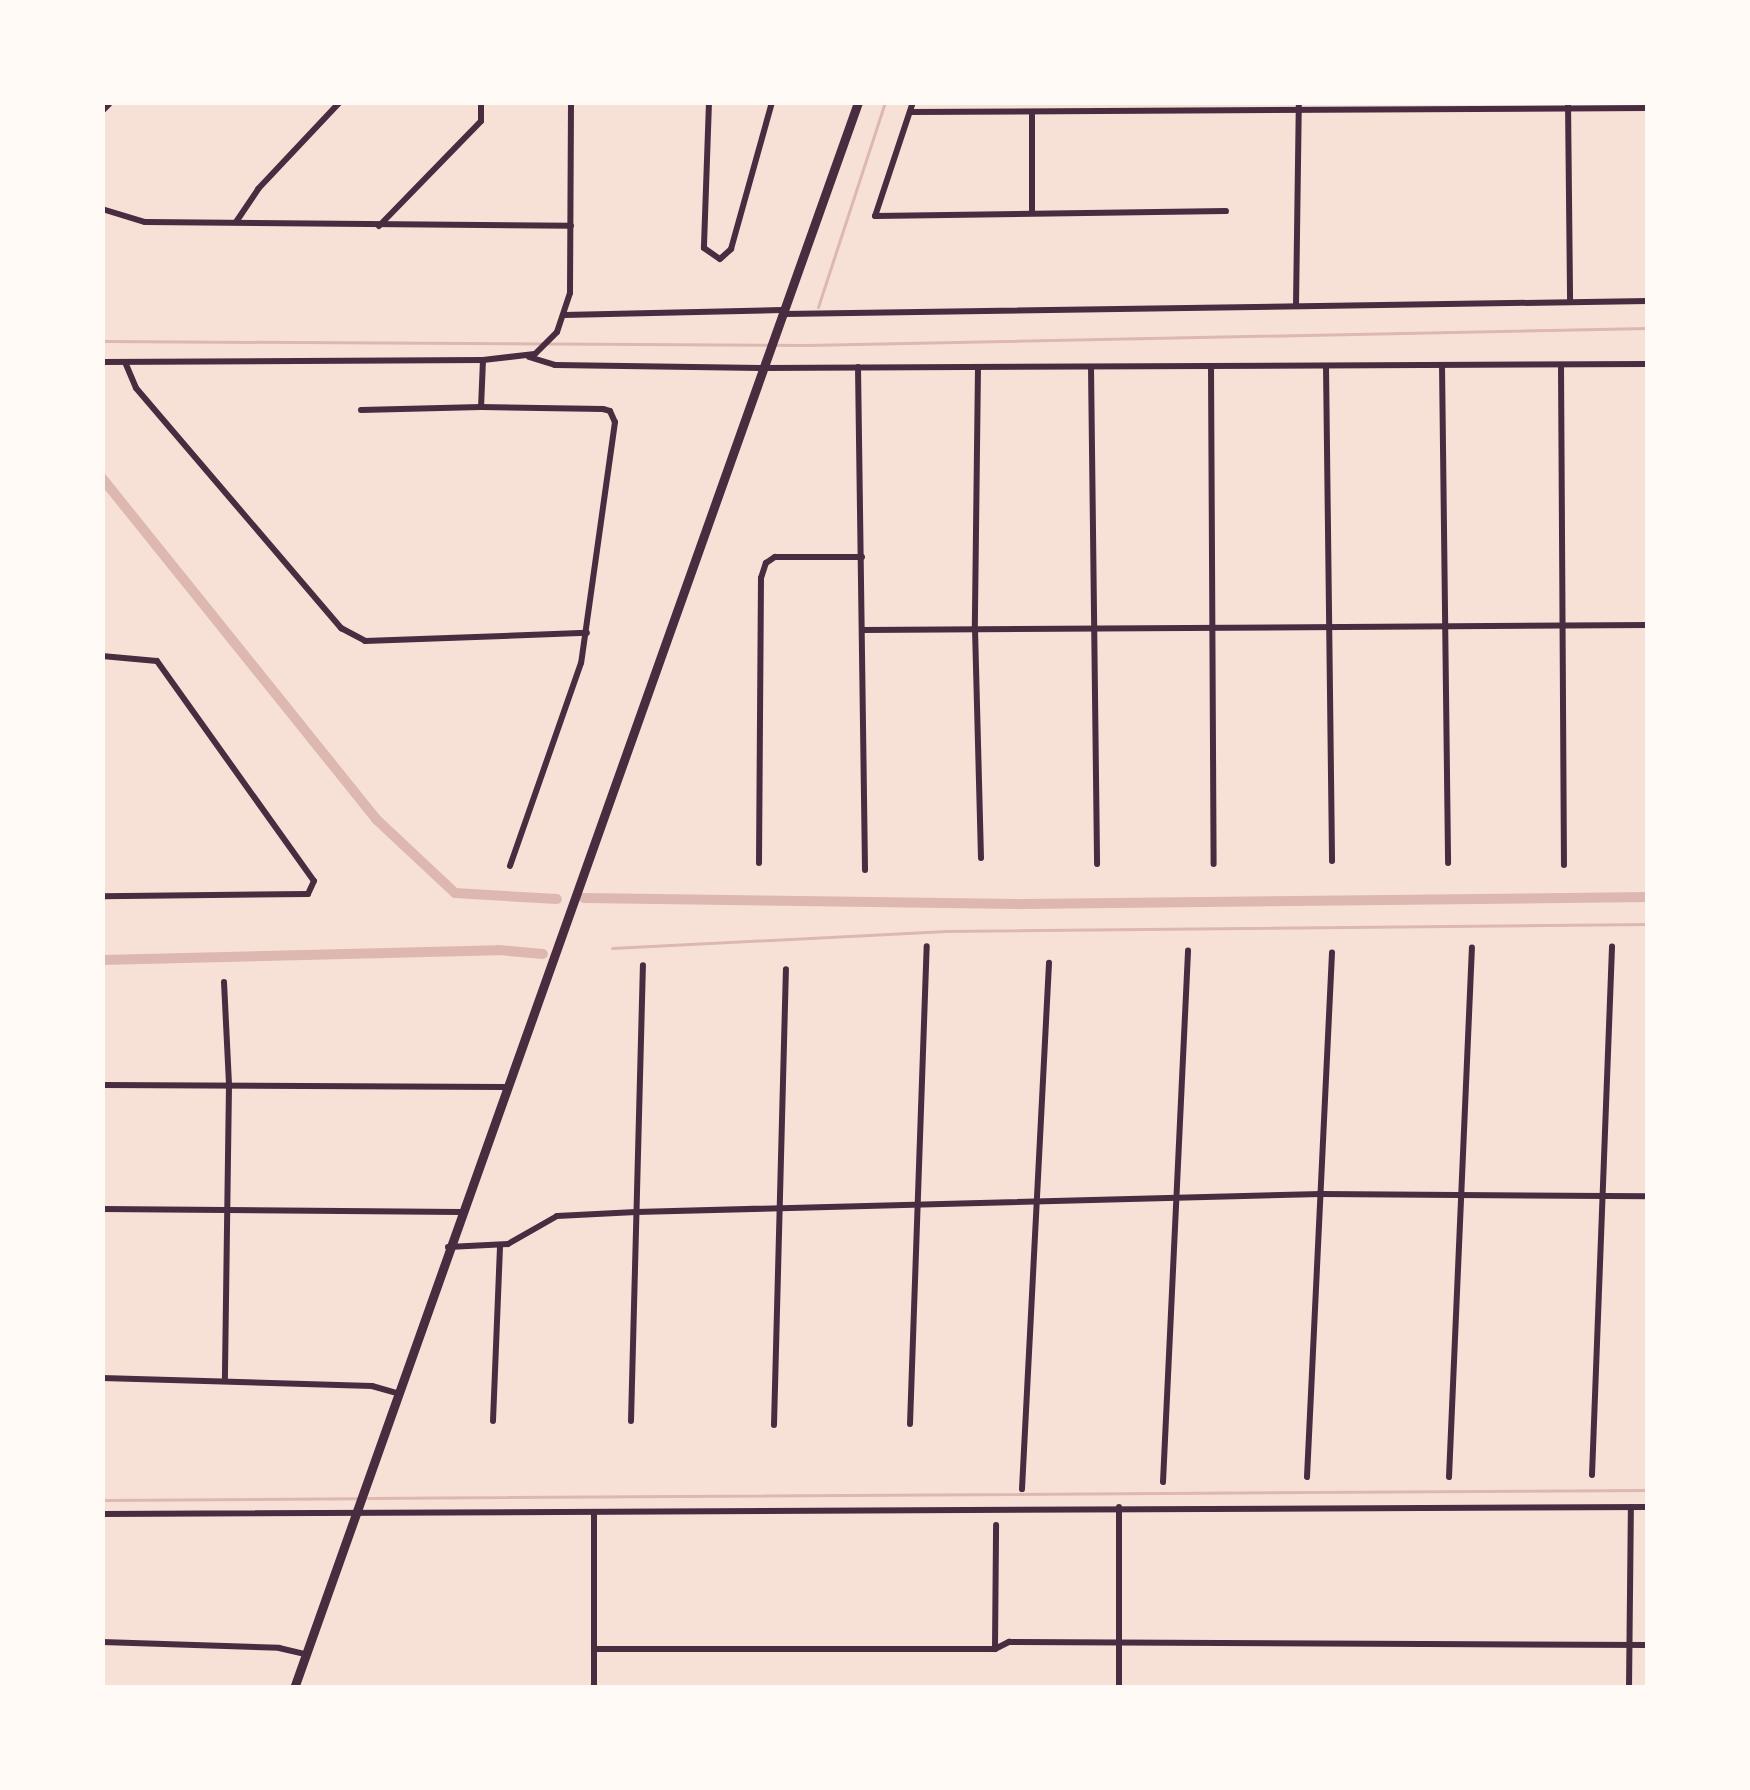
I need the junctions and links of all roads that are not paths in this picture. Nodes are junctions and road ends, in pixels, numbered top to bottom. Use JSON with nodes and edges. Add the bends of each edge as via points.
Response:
{"nodes":[{"id":1,"x":340,"y":102,"type":"edge"},
{"id":2,"x":481,"y":102,"type":"edge"},
{"id":3,"x":571,"y":102,"type":"edge"},
{"id":4,"x":709,"y":102,"type":"edge"},
{"id":5,"x":772,"y":102,"type":"edge"},
{"id":6,"x":858,"y":102,"type":"edge"},
{"id":7,"x":913,"y":102,"type":"edge"},
{"id":8,"x":1568,"y":105,"type":"edge"},
{"id":9,"x":1299,"y":107,"type":"edge"},
{"id":10,"x":1648,"y":108,"type":"edge"},
{"id":11,"x":910,"y":112,"type":"junction"},
{"id":12,"x":1032,"y":114,"type":"junction"},
{"id":13,"x":102,"y":209,"type":"edge"},
{"id":14,"x":1226,"y":211,"type":"dead end"},
{"id":15,"x":1032,"y":213,"type":"junction"},
{"id":16,"x":236,"y":222,"type":"junction"},
{"id":17,"x":379,"y":226,"type":"junction"},
{"id":18,"x":571,"y":226,"type":"junction"},
{"id":19,"x":1648,"y":301,"type":"edge"},
{"id":20,"x":1570,"y":302,"type":"junction"},
{"id":21,"x":1296,"y":306,"type":"junction"},
{"id":22,"x":782,"y":312,"type":"junction"},
{"id":23,"x":563,"y":315,"type":"junction"},
{"id":24,"x":532,"y":355,"type":"junction"},
{"id":25,"x":483,"y":360,"type":"junction"},
{"id":26,"x":102,"y":362,"type":"edge"},
{"id":27,"x":125,"y":362,"type":"junction"},
{"id":28,"x":1648,"y":364,"type":"edge"},
{"id":29,"x":1442,"y":365,"type":"junction"},
{"id":30,"x":1561,"y":365,"type":"junction"},
{"id":31,"x":1211,"y":366,"type":"junction"},
{"id":32,"x":1326,"y":366,"type":"junction"},
{"id":33,"x":977,"y":367,"type":"junction"},
{"id":34,"x":1091,"y":367,"type":"junction"},
{"id":35,"x":761,"y":368,"type":"junction"},
{"id":36,"x":858,"y":368,"type":"junction"},
{"id":37,"x":481,"y":407,"type":"junction"},
{"id":38,"x":362,"y":410,"type":"dead end"},
{"id":39,"x":862,"y":557,"type":"junction"},
{"id":40,"x":1648,"y":625,"type":"edge"},
{"id":41,"x":1443,"y":626,"type":"junction"},
{"id":42,"x":1559,"y":626,"type":"junction"},
{"id":43,"x":1326,"y":627,"type":"junction"},
{"id":44,"x":1094,"y":628,"type":"junction"},
{"id":45,"x":1212,"y":628,"type":"junction"},
{"id":46,"x":975,"y":629,"type":"junction"},
{"id":47,"x":863,"y":630,"type":"junction"},
{"id":48,"x":587,"y":633,"type":"junction"},
{"id":49,"x":102,"y":656,"type":"edge"},
{"id":50,"x":982,"y":858,"type":"dead end"},
{"id":51,"x":1332,"y":861,"type":"dead end"},
{"id":52,"x":759,"y":863,"type":"dead end"},
{"id":53,"x":1448,"y":863,"type":"dead end"},
{"id":54,"x":1097,"y":864,"type":"dead end"},
{"id":55,"x":1214,"y":864,"type":"dead end"},
{"id":56,"x":1564,"y":865,"type":"dead end"},
{"id":57,"x":510,"y":866,"type":"dead end"},
{"id":58,"x":865,"y":870,"type":"dead end"},
{"id":59,"x":102,"y":896,"type":"edge"},
{"id":60,"x":927,"y":946,"type":"dead end"},
{"id":61,"x":1612,"y":946,"type":"dead end"},
{"id":62,"x":1472,"y":947,"type":"dead end"},
{"id":63,"x":1188,"y":952,"type":"dead end"},
{"id":64,"x":1332,"y":953,"type":"dead end"},
{"id":65,"x":1049,"y":963,"type":"dead end"},
{"id":66,"x":644,"y":965,"type":"dead end"},
{"id":67,"x":786,"y":969,"type":"dead end"},
{"id":68,"x":224,"y":982,"type":"dead end"},
{"id":69,"x":102,"y":1085,"type":"edge"},
{"id":70,"x":229,"y":1085,"type":"junction"},
{"id":71,"x":504,"y":1087,"type":"junction"},
{"id":72,"x":1461,"y":1192,"type":"junction"},
{"id":73,"x":1321,"y":1194,"type":"junction"},
{"id":74,"x":1603,"y":1196,"type":"junction"},
{"id":75,"x":1648,"y":1196,"type":"edge"},
{"id":76,"x":1176,"y":1197,"type":"junction"},
{"id":77,"x":1037,"y":1199,"type":"junction"},
{"id":78,"x":918,"y":1203,"type":"junction"},
{"id":79,"x":102,"y":1208,"type":"edge"},
{"id":80,"x":780,"y":1208,"type":"junction"},
{"id":81,"x":226,"y":1210,"type":"junction"},
{"id":82,"x":636,"y":1212,"type":"junction"},
{"id":83,"x":458,"y":1218,"type":"junction"},
{"id":84,"x":500,"y":1244,"type":"junction"},
{"id":85,"x":448,"y":1246,"type":"junction"},
{"id":86,"x":102,"y":1378,"type":"edge"},
{"id":87,"x":225,"y":1380,"type":"junction"},
{"id":88,"x":394,"y":1391,"type":"junction"},
{"id":89,"x":631,"y":1420,"type":"dead end"},
{"id":90,"x":493,"y":1421,"type":"dead end"},
{"id":91,"x":910,"y":1424,"type":"dead end"},
{"id":92,"x":774,"y":1425,"type":"dead end"},
{"id":93,"x":1592,"y":1475,"type":"dead end"},
{"id":94,"x":1449,"y":1477,"type":"dead end"},
{"id":95,"x":1307,"y":1478,"type":"dead end"},
{"id":96,"x":1163,"y":1482,"type":"dead end"},
{"id":97,"x":1022,"y":1489,"type":"dead end"},
{"id":98,"x":1119,"y":1507,"type":"junction"},
{"id":99,"x":1631,"y":1507,"type":"junction"},
{"id":100,"x":1648,"y":1507,"type":"edge"},
{"id":101,"x":594,"y":1510,"type":"junction"},
{"id":102,"x":356,"y":1513,"type":"junction"},
{"id":103,"x":102,"y":1514,"type":"edge"},
{"id":104,"x":996,"y":1525,"type":"dead end"},
{"id":105,"x":102,"y":1642,"type":"edge"},
{"id":106,"x":1119,"y":1644,"type":"junction"},
{"id":107,"x":1629,"y":1645,"type":"junction"},
{"id":108,"x":1648,"y":1645,"type":"edge"},
{"id":109,"x":594,"y":1649,"type":"junction"},
{"id":110,"x":995,"y":1649,"type":"junction"},
{"id":111,"x":305,"y":1654,"type":"junction"},
{"id":112,"x":294,"y":1688,"type":"edge"},
{"id":113,"x":594,"y":1688,"type":"edge"},
{"id":114,"x":1119,"y":1688,"type":"edge"},
{"id":115,"x":1629,"y":1688,"type":"edge"}],
"edges":[{"from":1,"to":16,"type":"street"},
{"from":2,"to":17,"type":"street","via":[[481,121]]},
{"from":3,"to":18,"type":"street"},
{"from":4,"to":5,"type":"street","via":[[704,248],[720,259],[760,159]]},
{"from":6,"to":22,"type":"main road"},
{"from":7,"to":11,"type":"street"},
{"from":8,"to":9,"type":"street"},
{"from":8,"to":10,"type":"street"},
{"from":8,"to":20,"type":"street"},
{"from":9,"to":12,"type":"street"},
{"from":9,"to":21,"type":"street"},
{"from":11,"to":12,"type":"street"},
{"from":11,"to":15,"type":"street","via":[[875,216]]},
{"from":12,"to":15,"type":"street"},
{"from":13,"to":16,"type":"street","via":[[146,222]]},
{"from":14,"to":15,"type":"street"},
{"from":16,"to":17,"type":"street"},
{"from":17,"to":18,"type":"street"},
{"from":18,"to":23,"type":"street"},
{"from":19,"to":20,"type":"street"},
{"from":20,"to":21,"type":"street"},
{"from":21,"to":22,"type":"street"},
{"from":22,"to":23,"type":"street"},
{"from":22,"to":35,"type":"main road"},
{"from":23,"to":24,"type":"street"},
{"from":24,"to":25,"type":"street"},
{"from":24,"to":35,"type":"street","via":[[555,365]]},
{"from":25,"to":27,"type":"street"},
{"from":25,"to":37,"type":"street"},
{"from":26,"to":27,"type":"street"},
{"from":27,"to":48,"type":"street","via":[[136,388],[341,628],[365,641]]},
{"from":28,"to":30,"type":"street"},
{"from":29,"to":30,"type":"street"},
{"from":29,"to":32,"type":"street"},
{"from":29,"to":41,"type":"street"},
{"from":30,"to":42,"type":"street"},
{"from":31,"to":32,"type":"street"},
{"from":31,"to":34,"type":"street"},
{"from":31,"to":45,"type":"street"},
{"from":32,"to":43,"type":"street"},
{"from":33,"to":34,"type":"street"},
{"from":33,"to":36,"type":"street"},
{"from":33,"to":46,"type":"street"},
{"from":34,"to":44,"type":"street"},
{"from":35,"to":36,"type":"street"},
{"from":35,"to":71,"type":"main road"},
{"from":36,"to":39,"type":"street"},
{"from":37,"to":38,"type":"street"},
{"from":37,"to":48,"type":"street","via":[[610,411]]},
{"from":39,"to":47,"type":"street"},
{"from":39,"to":52,"type":"street","via":[[776,557],[761,578]]},
{"from":40,"to":42,"type":"street"},
{"from":41,"to":42,"type":"street"},
{"from":41,"to":43,"type":"street"},
{"from":41,"to":53,"type":"street"},
{"from":42,"to":56,"type":"street"},
{"from":43,"to":45,"type":"street"},
{"from":43,"to":51,"type":"street"},
{"from":44,"to":45,"type":"street"},
{"from":44,"to":46,"type":"street"},
{"from":44,"to":54,"type":"street"},
{"from":45,"to":55,"type":"street"},
{"from":46,"to":47,"type":"street"},
{"from":46,"to":50,"type":"street"},
{"from":47,"to":58,"type":"street"},
{"from":48,"to":57,"type":"street"},
{"from":49,"to":59,"type":"street","via":[[157,661],[314,881],[308,894]]},
{"from":60,"to":78,"type":"street"},
{"from":61,"to":74,"type":"street"},
{"from":62,"to":72,"type":"street"},
{"from":63,"to":76,"type":"street"},
{"from":64,"to":73,"type":"street"},
{"from":65,"to":77,"type":"street"},
{"from":66,"to":82,"type":"street"},
{"from":67,"to":80,"type":"street"},
{"from":68,"to":70,"type":"street"},
{"from":69,"to":70,"type":"street"},
{"from":70,"to":71,"type":"street"},
{"from":70,"to":81,"type":"street"},
{"from":71,"to":83,"type":"main road"},
{"from":72,"to":73,"type":"street"},
{"from":72,"to":74,"type":"street"},
{"from":72,"to":94,"type":"street"},
{"from":73,"to":76,"type":"street"},
{"from":73,"to":95,"type":"street"},
{"from":74,"to":75,"type":"street"},
{"from":74,"to":93,"type":"street"},
{"from":76,"to":77,"type":"street"},
{"from":76,"to":96,"type":"street"},
{"from":77,"to":78,"type":"street"},
{"from":77,"to":97,"type":"street"},
{"from":78,"to":80,"type":"street"},
{"from":78,"to":91,"type":"street"},
{"from":79,"to":81,"type":"street"},
{"from":80,"to":82,"type":"street"},
{"from":80,"to":92,"type":"street"},
{"from":81,"to":83,"type":"street","via":[[434,1209]]},
{"from":81,"to":87,"type":"street"},
{"from":82,"to":84,"type":"street","via":[[557,1216]]},
{"from":82,"to":89,"type":"street"},
{"from":83,"to":85,"type":"main road"},
{"from":84,"to":85,"type":"street"},
{"from":84,"to":90,"type":"street"},
{"from":85,"to":88,"type":"main road"},
{"from":86,"to":87,"type":"street"},
{"from":87,"to":88,"type":"street"},
{"from":88,"to":102,"type":"main road"},
{"from":98,"to":99,"type":"street"},
{"from":98,"to":101,"type":"street"},
{"from":98,"to":106,"type":"street"},
{"from":99,"to":100,"type":"street"},
{"from":99,"to":107,"type":"street"},
{"from":101,"to":102,"type":"street"},
{"from":101,"to":109,"type":"street"},
{"from":102,"to":103,"type":"street"},
{"from":102,"to":111,"type":"main road"},
{"from":104,"to":110,"type":"street"},
{"from":105,"to":111,"type":"street"},
{"from":106,"to":107,"type":"street"},
{"from":106,"to":110,"type":"street","via":[[1009,1642]]},
{"from":106,"to":114,"type":"street"},
{"from":107,"to":108,"type":"street"},
{"from":107,"to":115,"type":"street"},
{"from":109,"to":110,"type":"street"},
{"from":109,"to":113,"type":"street"},
{"from":111,"to":112,"type":"main road"}]}
